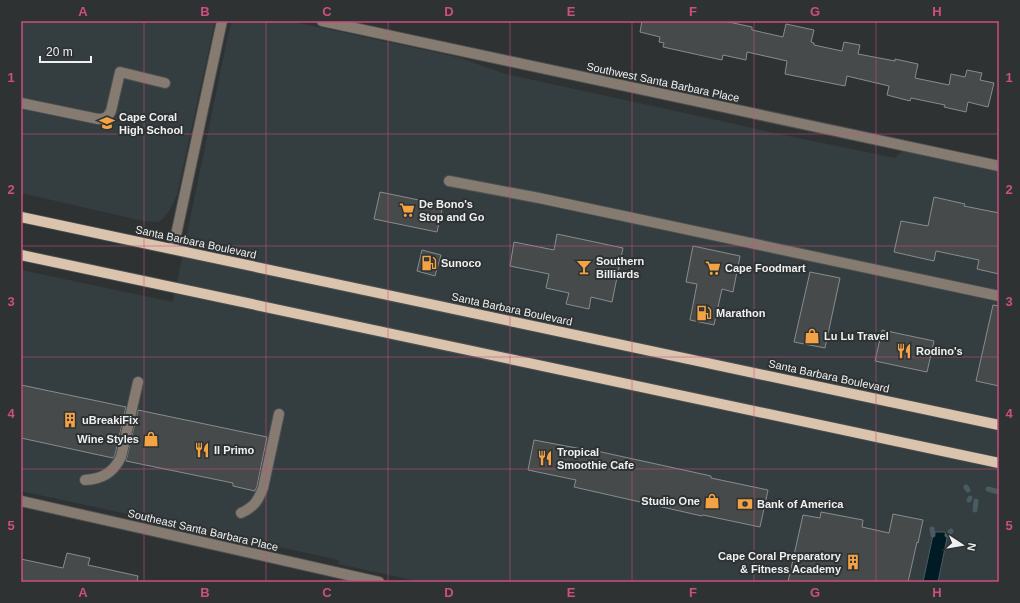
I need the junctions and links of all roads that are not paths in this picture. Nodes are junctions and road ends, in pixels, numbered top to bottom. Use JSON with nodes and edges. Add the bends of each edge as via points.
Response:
{"nodes":[{"id":1,"x":222,"y":21,"type":"edge"},
{"id":2,"x":322,"y":21,"type":"edge"},
{"id":3,"x":165,"y":83,"type":"dead end"},
{"id":4,"x":21,"y":103,"type":"edge"},
{"id":5,"x":999,"y":166,"type":"edge"},
{"id":6,"x":449,"y":180,"type":"dead end"},
{"id":7,"x":21,"y":217,"type":"edge"},
{"id":8,"x":173,"y":249,"type":"junction"},
{"id":9,"x":21,"y":255,"type":"edge"},
{"id":10,"x":999,"y":296,"type":"edge"},
{"id":11,"x":138,"y":382,"type":"dead end"},
{"id":12,"x":278,"y":414,"type":"dead end"},
{"id":13,"x":999,"y":425,"type":"edge"},
{"id":14,"x":999,"y":463,"type":"edge"},
{"id":15,"x":85,"y":480,"type":"dead end"},
{"id":16,"x":21,"y":501,"type":"edge"},
{"id":17,"x":241,"y":513,"type":"dead end"},
{"id":18,"x":379,"y":582,"type":"edge"}],
"edges":[{"from":1,"to":8,"type":"street"},
{"from":2,"to":5,"type":"street","name":"Southwest Santa Barbara Place"},
{"from":3,"to":4,"type":"street","via":[[120,72],[111,111],[104,119]]},
{"from":6,"to":10,"type":"street"},
{"from":7,"to":8,"type":"main road","name":"Santa Barbara Boulevard"},
{"from":8,"to":13,"type":"main road","name":"Santa Barbara Boulevard"},
{"from":9,"to":14,"type":"main road"},
{"from":11,"to":15,"type":"street","via":[[118,464],[96,480]]},
{"from":12,"to":17,"type":"street","via":[[263,488],[254,506]]},
{"from":16,"to":18,"type":"street","name":"Southeast Santa Barbara Place"}]}
